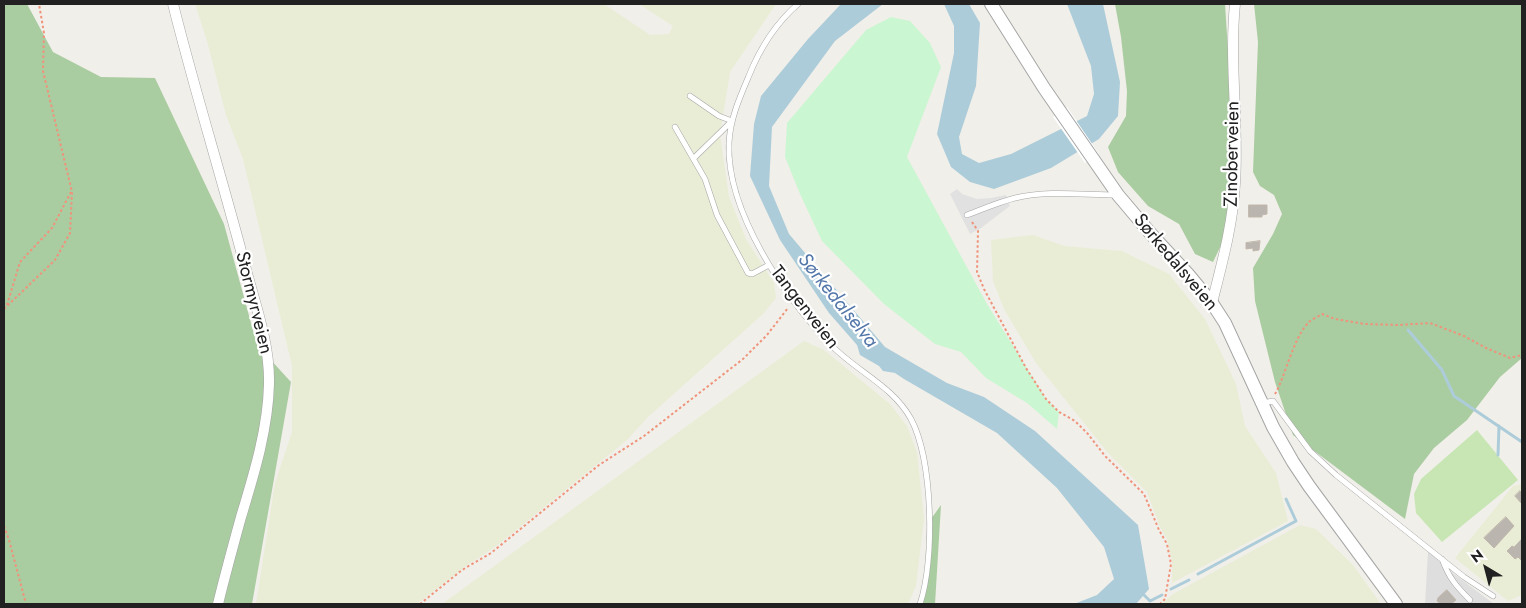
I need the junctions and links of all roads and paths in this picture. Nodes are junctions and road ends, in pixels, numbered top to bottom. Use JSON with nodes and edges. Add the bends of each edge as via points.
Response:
{"nodes":[{"id":1,"x":39,"y":4,"type":"edge"},
{"id":2,"x":173,"y":4,"type":"edge"},
{"id":3,"x":798,"y":4,"type":"edge"},
{"id":4,"x":991,"y":4,"type":"edge"},
{"id":5,"x":1235,"y":4,"type":"edge"},
{"id":6,"x":690,"y":96,"type":"dead end"},
{"id":7,"x":732,"y":120,"type":"junction"},
{"id":8,"x":675,"y":127,"type":"dead end"},
{"id":9,"x":694,"y":158,"type":"junction"},
{"id":10,"x":72,"y":192,"type":"junction"},
{"id":11,"x":1118,"y":195,"type":"junction"},
{"id":12,"x":967,"y":215,"type":"joint"},
{"id":13,"x":769,"y":265,"type":"junction"},
{"id":14,"x":795,"y":301,"type":"junction"},
{"id":15,"x":1212,"y":303,"type":"junction"},
{"id":16,"x":5,"y":309,"type":"edge"},
{"id":17,"x":1522,"y":356,"type":"edge"},
{"id":18,"x":1268,"y":402,"type":"junction"},
{"id":19,"x":4,"y":526,"type":"edge"},
{"id":20,"x":1442,"y":558,"type":"junction"},
{"id":21,"x":1493,"y":596,"type":"dead end"},
{"id":22,"x":1470,"y":600,"type":"dead end"},
{"id":23,"x":26,"y":604,"type":"edge"},
{"id":24,"x":218,"y":604,"type":"edge"},
{"id":25,"x":420,"y":604,"type":"edge"},
{"id":26,"x":920,"y":604,"type":"edge"},
{"id":27,"x":1160,"y":604,"type":"edge"},
{"id":28,"x":1396,"y":604,"type":"edge"}],
"edges":[{"from":1,"to":10,"type":"path","via":[[44,33],[43,71]]},
{"from":2,"to":24,"type":"street","name":"Stormyrveien","via":[[226,192],[268,360],[269,383],[259,455]]},
{"from":3,"to":7,"type":"lane","name":"Tangenveien","via":[[770,34],[743,88]]},
{"from":4,"to":11,"type":"street","name":"Sørkedalsveien"},
{"from":5,"to":15,"type":"street","name":"Zinoberveien","via":[[1232,50],[1236,182],[1229,231]]},
{"from":6,"to":7,"type":"lane","via":[[718,116]]},
{"from":7,"to":9,"type":"lane"},
{"from":7,"to":13,"type":"lane","name":"Tangenveien","via":[[729,157],[736,195]]},
{"from":8,"to":9,"type":"lane"},
{"from":9,"to":13,"type":"lane","via":[[717,215],[748,274]]},
{"from":10,"to":16,"type":"path","via":[[52,228],[20,262]]},
{"from":10,"to":16,"type":"path","via":[[70,233],[55,260]]},
{"from":11,"to":12,"type":"lane","via":[[1031,195]]},
{"from":11,"to":15,"type":"street","name":"Sørkedalsveien"},
{"from":12,"to":27,"type":"path","via":[[978,231],[977,272],[1026,368],[1046,399],[1075,421],[1144,494],[1167,544],[1171,564],[1165,599]]},
{"from":13,"to":14,"type":"lane","name":"Tangenveien"},
{"from":14,"to":25,"type":"path","via":[[743,359],[644,436],[599,464],[491,553],[462,570]]},
{"from":14,"to":26,"type":"lane","name":"Tangenveien","via":[[832,346],[897,400],[917,433],[924,458],[930,507],[927,568]]},
{"from":15,"to":18,"type":"street","name":"Sørkedalsveien"},
{"from":17,"to":18,"type":"path","via":[[1510,358],[1430,323],[1365,324],[1322,314],[1303,330]]},
{"from":18,"to":20,"type":"lane","via":[[1310,451],[1351,488]]},
{"from":18,"to":28,"type":"street","name":"Sørkedalsveien","via":[[1282,444]]},
{"from":19,"to":23,"type":"path"},
{"from":20,"to":21,"type":"lane"},
{"from":20,"to":22,"type":"lane","via":[[1447,573]]}]}
